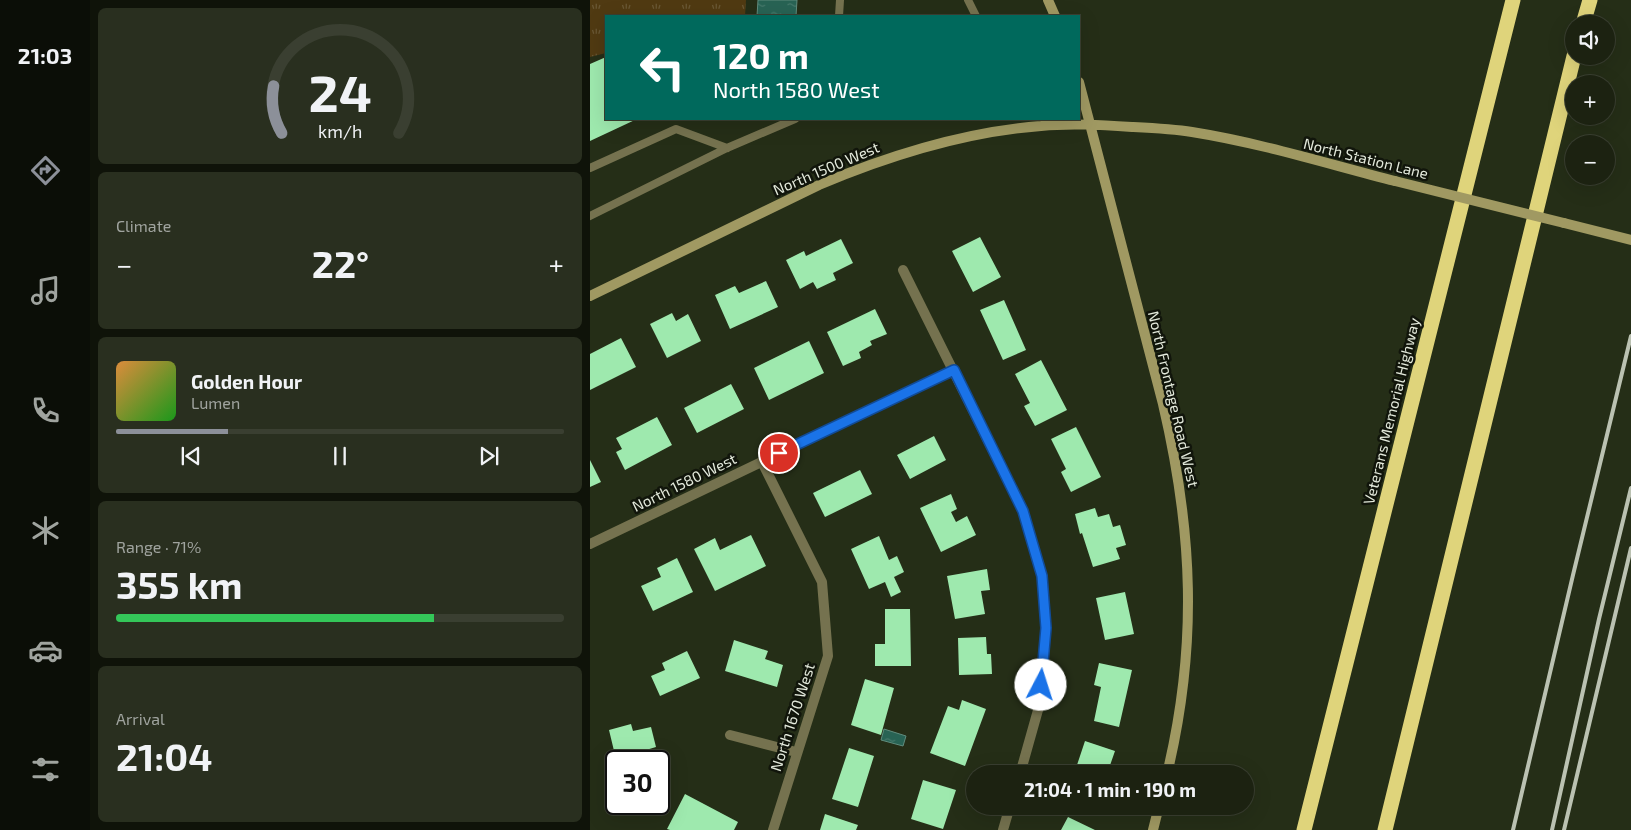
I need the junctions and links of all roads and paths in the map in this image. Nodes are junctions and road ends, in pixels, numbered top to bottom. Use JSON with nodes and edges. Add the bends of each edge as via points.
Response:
{"nodes":[{"id":1,"x":840,"y":0,"type":"edge"},
{"id":2,"x":968,"y":0,"type":"edge"},
{"id":3,"x":1048,"y":0,"type":"edge"},
{"id":4,"x":1513,"y":0,"type":"edge"},
{"id":5,"x":1590,"y":0,"type":"edge"},
{"id":6,"x":839,"y":15,"type":"edge"},
{"id":7,"x":976,"y":15,"type":"edge"},
{"id":8,"x":1055,"y":15,"type":"edge"},
{"id":9,"x":1586,"y":15,"type":"edge"},
{"id":10,"x":1572,"y":65,"type":"edge"},
{"id":11,"x":1080,"y":86,"type":"edge"},
{"id":12,"x":793,"y":120,"type":"edge"},
{"id":13,"x":1090,"y":125,"type":"junction"},
{"id":14,"x":727,"y":148,"type":"junction"},
{"id":15,"x":590,"y":168,"type":"edge"},
{"id":16,"x":590,"y":216,"type":"edge"},
{"id":17,"x":1627,"y":239,"type":"edge"},
{"id":18,"x":903,"y":270,"type":"dead end"},
{"id":19,"x":590,"y":296,"type":"edge"},
{"id":20,"x":954,"y":370,"type":"junction"},
{"id":21,"x":762,"y":462,"type":"junction"},
{"id":22,"x":590,"y":544,"type":"edge"},
{"id":23,"x":730,"y":735,"type":"dead end"},
{"id":24,"x":796,"y":752,"type":"junction"},
{"id":25,"x":1023,"y":765,"type":"edge"},
{"id":26,"x":1169,"y":765,"type":"edge"},
{"id":27,"x":1007,"y":815,"type":"edge"},
{"id":28,"x":1157,"y":815,"type":"edge"},
{"id":29,"x":773,"y":830,"type":"edge"},
{"id":30,"x":1003,"y":830,"type":"edge"},
{"id":31,"x":1153,"y":830,"type":"edge"},
{"id":32,"x":1304,"y":830,"type":"edge"},
{"id":33,"x":1385,"y":830,"type":"edge"}],
"edges":[{"from":1,"to":6,"type":"lane"},
{"from":2,"to":7,"type":"lane"},
{"from":3,"to":8,"type":"street"},
{"from":4,"to":32,"type":"highway","name":"Veterans Memorial Highway"},
{"from":5,"to":9,"type":"highway"},
{"from":10,"to":33,"type":"highway"},
{"from":11,"to":13,"type":"street","name":"North Frontage Road West"},
{"from":12,"to":14,"type":"lane"},
{"from":13,"to":17,"type":"street","name":"North Station Lane","bridge":true,"via":[[1154,128],[1227,138]]},
{"from":13,"to":19,"type":"street","name":"North 1500 West","via":[[1043,126],[985,133],[880,160],[819,185]]},
{"from":13,"to":26,"type":"street","name":"North Frontage Road West","via":[[1166,420],[1184,524],[1188,646]]},
{"from":14,"to":15,"type":"lane","via":[[676,129]]},
{"from":14,"to":16,"type":"lane"},
{"from":18,"to":20,"type":"street"},
{"from":20,"to":21,"type":"street","name":"North 1580 West"},
{"from":20,"to":25,"type":"street","via":[[1023,511],[1042,576],[1046,628],[1040,704]]},
{"from":21,"to":22,"type":"street","name":"North 1580 West"},
{"from":21,"to":24,"type":"street","name":"North 1670 West","via":[[822,582],[828,656]]},
{"from":23,"to":24,"type":"street"},
{"from":24,"to":29,"type":"street","name":"North 1670 West"},
{"from":27,"to":30,"type":"street"},
{"from":28,"to":31,"type":"street"}]}
